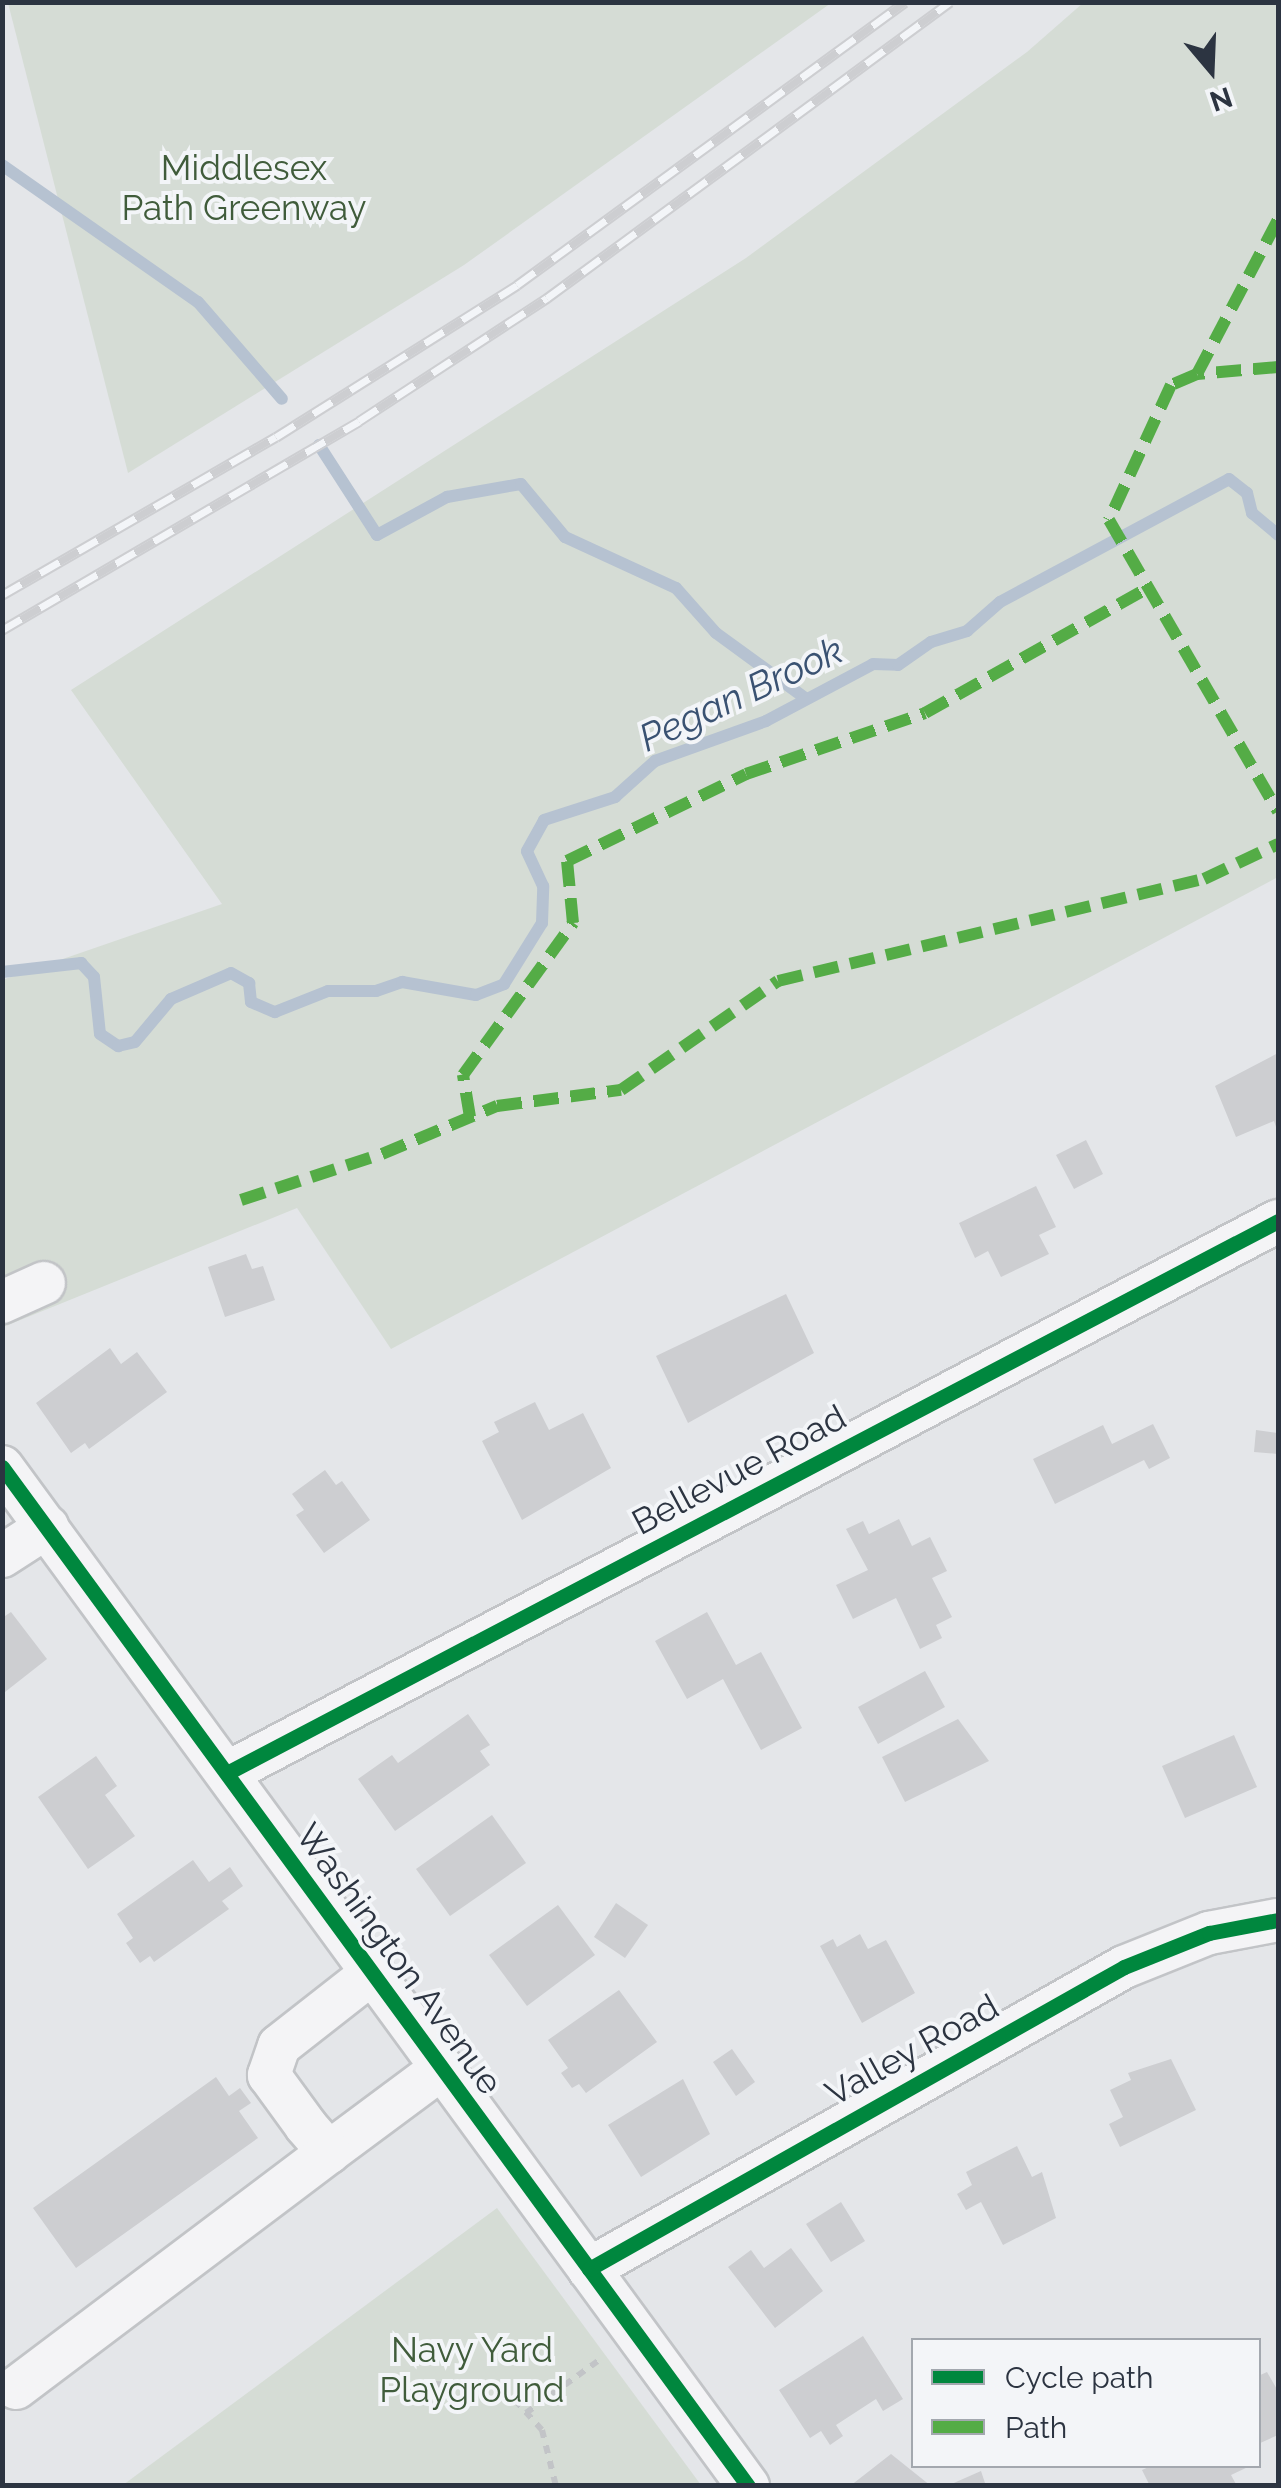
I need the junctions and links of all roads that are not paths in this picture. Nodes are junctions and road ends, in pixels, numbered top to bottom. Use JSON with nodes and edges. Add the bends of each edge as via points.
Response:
{"nodes":[{"id":1,"x":1278,"y":1221,"type":"edge"},
{"id":2,"x":44,"y":1283,"type":"dead end"},
{"id":3,"x":2,"y":1302,"type":"edge"},
{"id":4,"x":2,"y":1466,"type":"edge"},
{"id":5,"x":47,"y":1527,"type":"junction"},
{"id":6,"x":2,"y":1556,"type":"edge"},
{"id":7,"x":227,"y":1773,"type":"junction"},
{"id":8,"x":1278,"y":1920,"type":"edge"},
{"id":9,"x":372,"y":1973,"type":"junction"},
{"id":10,"x":442,"y":2068,"type":"junction"},
{"id":11,"x":330,"y":2152,"type":"junction"},
{"id":12,"x":588,"y":2269,"type":"junction"},
{"id":13,"x":16,"y":2388,"type":"dead end"},
{"id":14,"x":748,"y":2486,"type":"edge"}],
"edges":[{"from":1,"to":7,"type":"street","name":"Bellevue Road"},
{"from":2,"to":3,"type":"street"},
{"from":4,"to":5,"type":"street","name":"Washington Avenue"},
{"from":5,"to":6,"type":"street"},
{"from":5,"to":7,"type":"street","name":"Washington Avenue"},
{"from":7,"to":9,"type":"street","name":"Washington Avenue"},
{"from":8,"to":12,"type":"street","name":"Valley Road","via":[[1208,1933],[1124,1967]]},
{"from":9,"to":10,"type":"street","name":"Washington Avenue"},
{"from":9,"to":11,"type":"street","via":[[279,2046],[269,2075]]},
{"from":10,"to":11,"type":"street"},
{"from":10,"to":12,"type":"street","name":"Washington Avenue"},
{"from":11,"to":13,"type":"street"},
{"from":12,"to":14,"type":"street","name":"Washington Avenue"}]}
